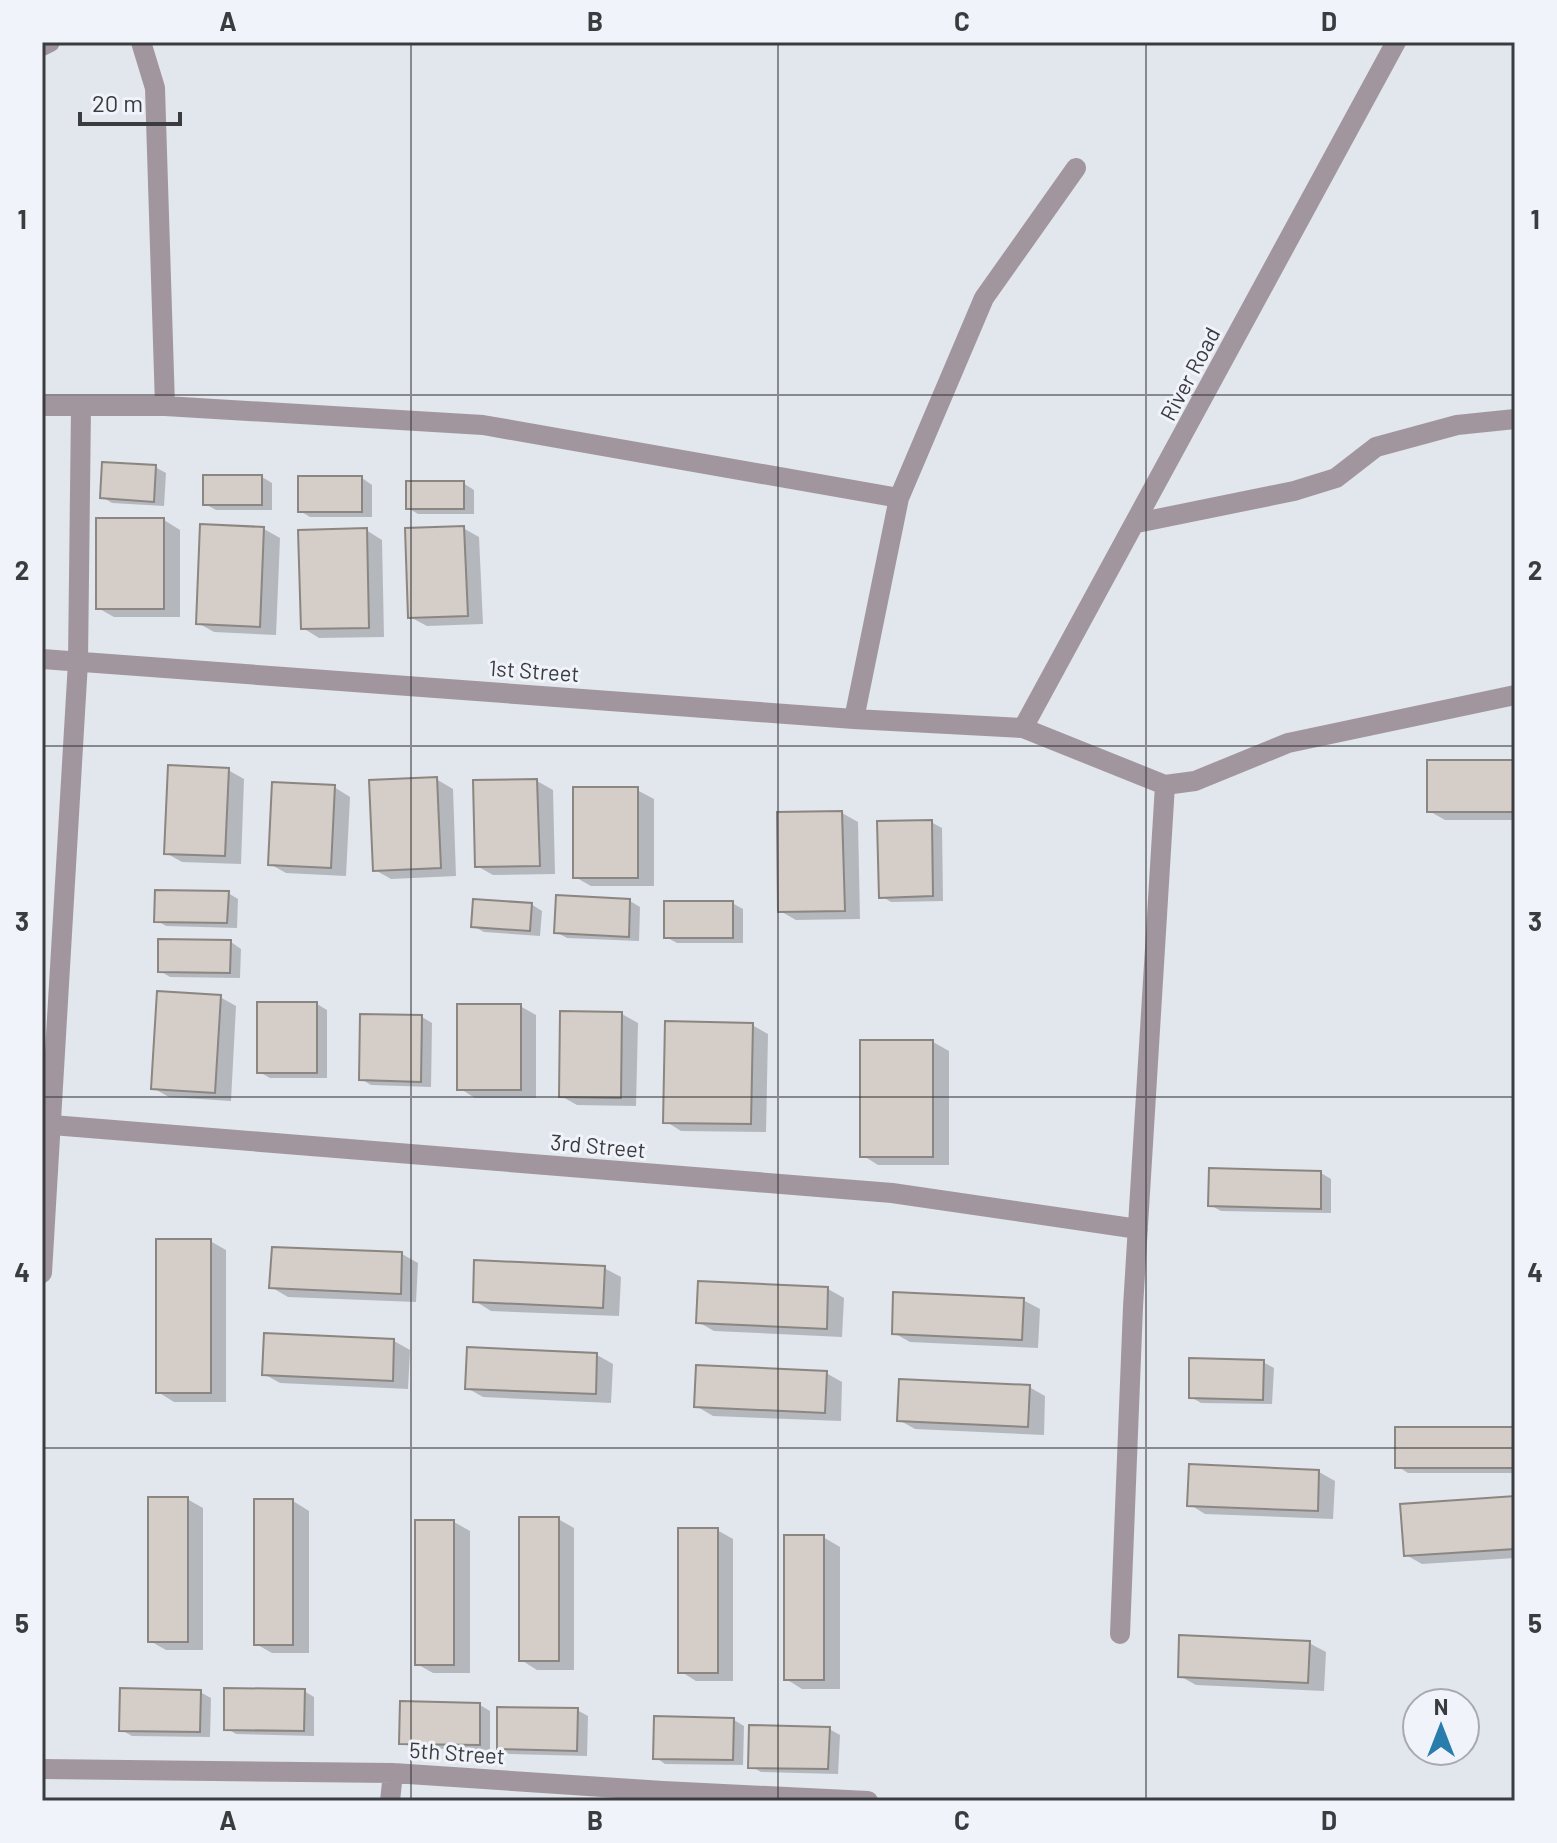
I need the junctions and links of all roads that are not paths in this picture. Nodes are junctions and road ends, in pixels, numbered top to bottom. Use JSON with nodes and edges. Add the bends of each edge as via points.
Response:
{"nodes":[{"id":1,"x":50,"y":42,"type":"edge"},
{"id":2,"x":141,"y":42,"type":"edge"},
{"id":3,"x":1396,"y":42,"type":"edge"},
{"id":4,"x":42,"y":46,"type":"edge"},
{"id":5,"x":1076,"y":168,"type":"dead end"},
{"id":6,"x":42,"y":406,"type":"edge"},
{"id":7,"x":165,"y":406,"type":"junction"},
{"id":8,"x":81,"y":407,"type":"junction"},
{"id":9,"x":1515,"y":419,"type":"edge"},
{"id":10,"x":899,"y":498,"type":"junction"},
{"id":11,"x":1137,"y":523,"type":"junction"},
{"id":12,"x":42,"y":659,"type":"edge"},
{"id":13,"x":78,"y":662,"type":"junction"},
{"id":14,"x":1515,"y":695,"type":"edge"},
{"id":15,"x":854,"y":719,"type":"junction"},
{"id":16,"x":1023,"y":728,"type":"junction"},
{"id":17,"x":1165,"y":785,"type":"junction"},
{"id":18,"x":52,"y":1125,"type":"junction"},
{"id":19,"x":1138,"y":1229,"type":"junction"},
{"id":20,"x":42,"y":1273,"type":"edge"},
{"id":21,"x":1120,"y":1634,"type":"dead end"},
{"id":22,"x":42,"y":1769,"type":"edge"},
{"id":23,"x":393,"y":1773,"type":"junction"},
{"id":24,"x":662,"y":1796,"type":"edge"},
{"id":25,"x":390,"y":1801,"type":"edge"},
{"id":26,"x":868,"y":1801,"type":"edge"}],
"edges":[{"from":1,"to":4,"type":"street"},
{"from":2,"to":7,"type":"street","via":[[155,88]]},
{"from":3,"to":11,"type":"street","name":"River Road"},
{"from":5,"to":10,"type":"street","via":[[984,298]]},
{"from":6,"to":8,"type":"street"},
{"from":7,"to":8,"type":"street"},
{"from":7,"to":10,"type":"street","via":[[483,425]]},
{"from":8,"to":13,"type":"street"},
{"from":9,"to":11,"type":"street","via":[[1457,425],[1376,447],[1336,478],[1294,491]]},
{"from":10,"to":15,"type":"street"},
{"from":11,"to":16,"type":"street","name":"River Road"},
{"from":12,"to":13,"type":"street","name":"1st Street"},
{"from":13,"to":15,"type":"street","name":"1st Street"},
{"from":13,"to":18,"type":"street"},
{"from":14,"to":17,"type":"street","via":[[1288,743],[1195,781]]},
{"from":15,"to":16,"type":"street","name":"1st Street"},
{"from":16,"to":17,"type":"street","name":"1st Street"},
{"from":17,"to":19,"type":"street"},
{"from":18,"to":19,"type":"street","name":"3rd Street","via":[[892,1193]]},
{"from":18,"to":20,"type":"street"},
{"from":19,"to":21,"type":"street"},
{"from":22,"to":23,"type":"street","name":"5th Street"},
{"from":23,"to":24,"type":"street","name":"5th Street"},
{"from":23,"to":25,"type":"street"},
{"from":24,"to":26,"type":"street","name":"5th Street"}]}
